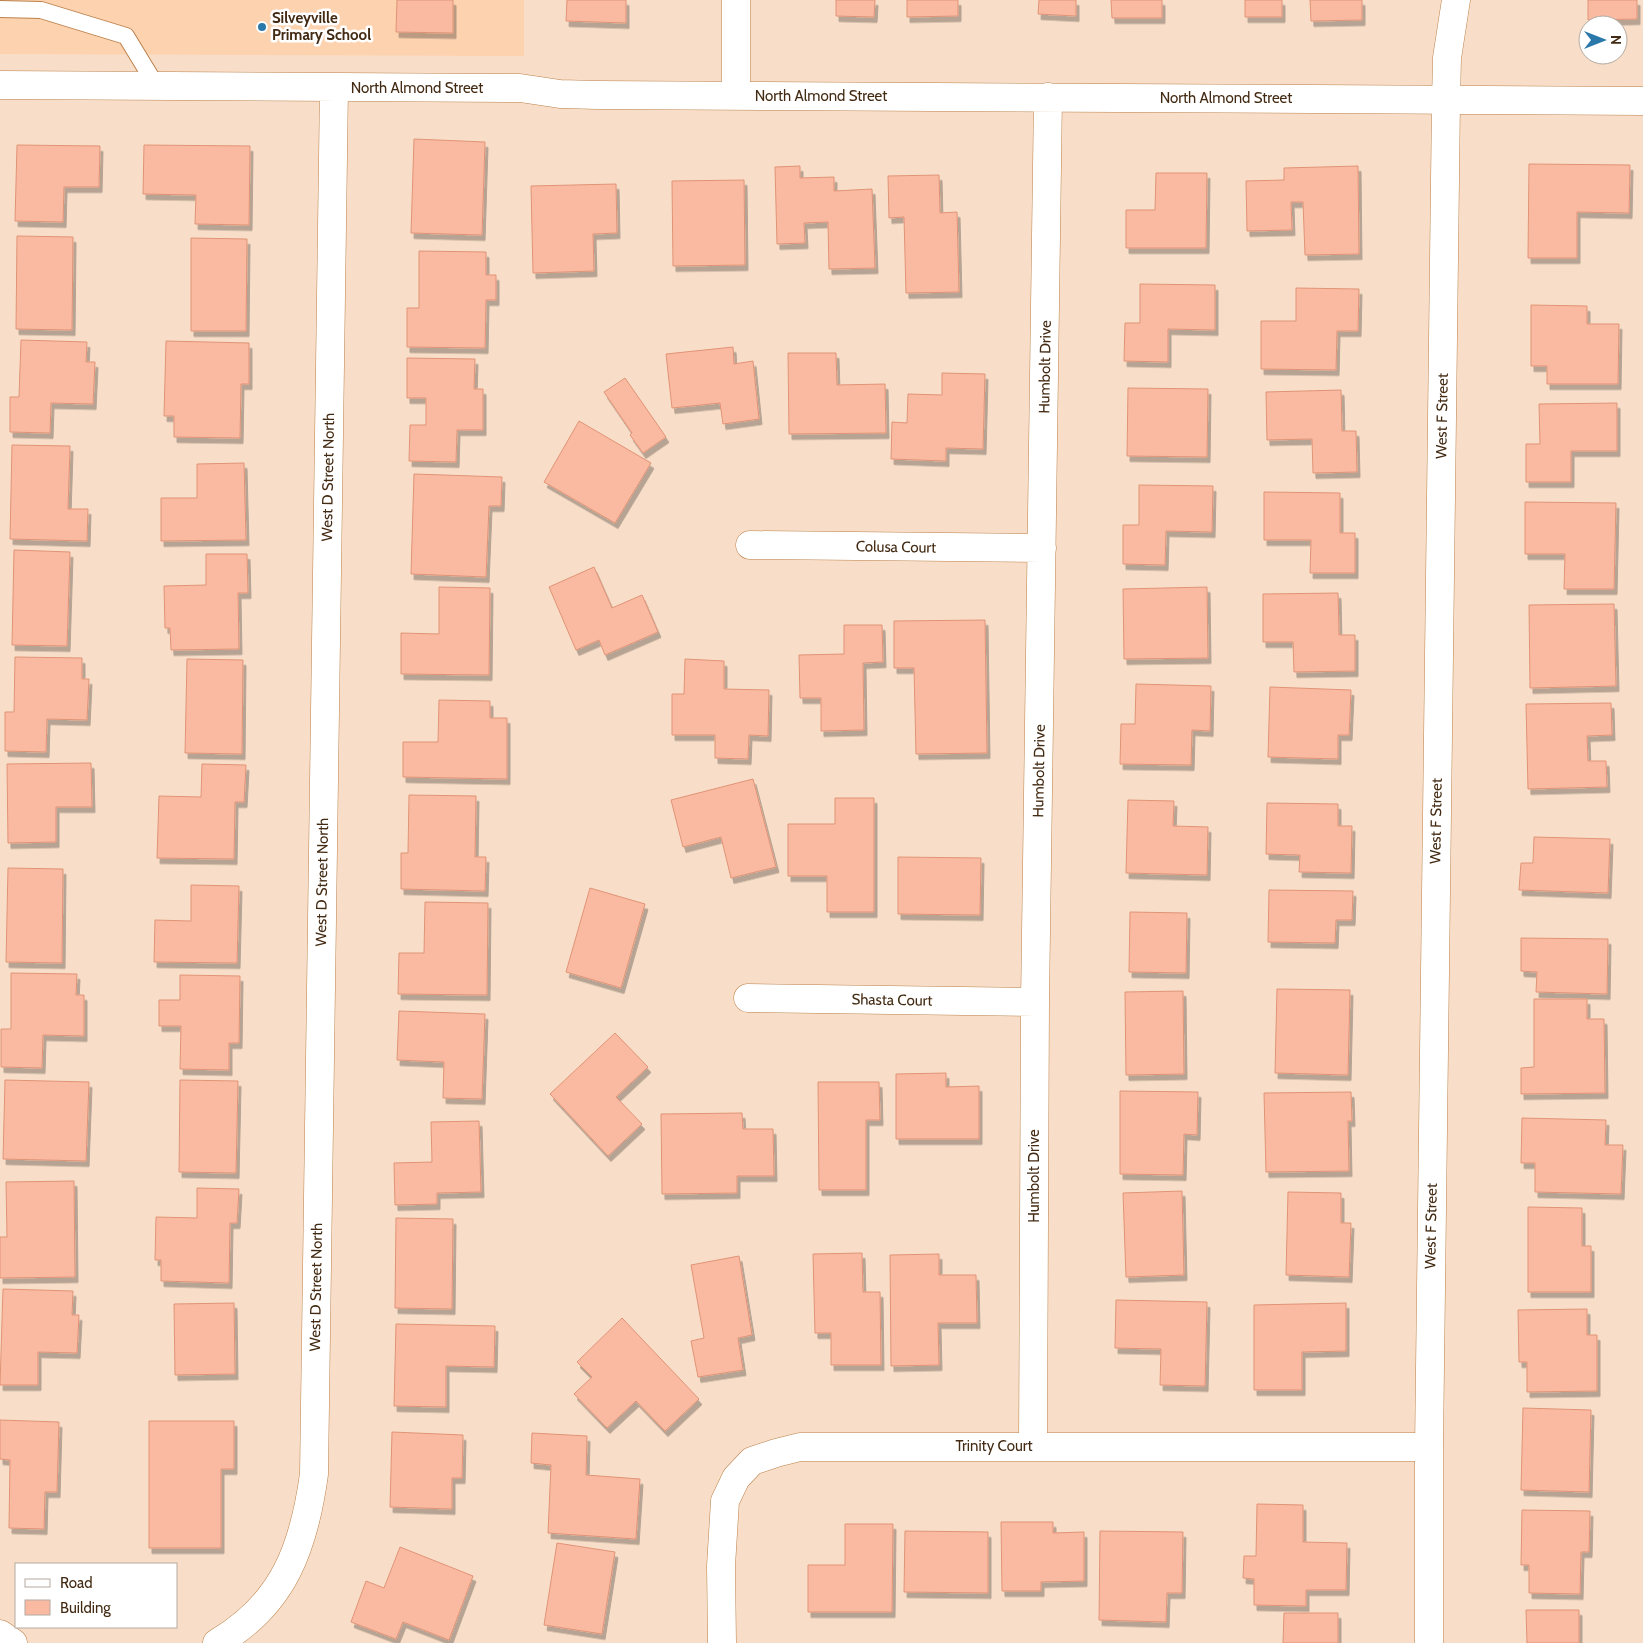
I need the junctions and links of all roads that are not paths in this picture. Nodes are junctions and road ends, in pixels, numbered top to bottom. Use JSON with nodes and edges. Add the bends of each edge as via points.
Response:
{"nodes":[{"id":1,"x":736,"y":0,"type":"edge"},
{"id":2,"x":1456,"y":0,"type":"edge"},
{"id":3,"x":0,"y":9,"type":"edge"},
{"id":4,"x":0,"y":85,"type":"edge"},
{"id":5,"x":157,"y":87,"type":"junction"},
{"id":6,"x":334,"y":88,"type":"junction"},
{"id":7,"x":736,"y":96,"type":"junction"},
{"id":8,"x":1048,"y":97,"type":"junction"},
{"id":9,"x":1446,"y":100,"type":"junction"},
{"id":10,"x":1643,"y":101,"type":"edge"},
{"id":11,"x":750,"y":545,"type":"dead end"},
{"id":12,"x":1042,"y":548,"type":"junction"},
{"id":13,"x":748,"y":998,"type":"dead end"},
{"id":14,"x":1035,"y":1002,"type":"junction"},
{"id":15,"x":1033,"y":1446,"type":"junction"},
{"id":16,"x":1428,"y":1447,"type":"junction"},
{"id":17,"x":0,"y":1634,"type":"edge"},
{"id":18,"x":12,"y":1643,"type":"edge"},
{"id":19,"x":217,"y":1643,"type":"edge"},
{"id":20,"x":722,"y":1643,"type":"edge"},
{"id":21,"x":1429,"y":1643,"type":"edge"}],
"edges":[{"from":1,"to":7,"type":"street"},
{"from":2,"to":9,"type":"street","name":"West F Street","via":[[1447,58]]},
{"from":3,"to":5,"type":"lane","via":[[41,10],[126,36]]},
{"from":4,"to":5,"type":"street","name":"North Almond Street"},
{"from":5,"to":6,"type":"street","name":"North Almond Street"},
{"from":6,"to":7,"type":"street","name":"North Almond Street","via":[[520,88],[560,94]]},
{"from":6,"to":19,"type":"street","name":"West D Street North","via":[[314,1474],[303,1532],[282,1583],[263,1607],[233,1634]]},
{"from":7,"to":8,"type":"street","name":"North Almond Street"},
{"from":8,"to":9,"type":"street","name":"North Almond Street"},
{"from":8,"to":12,"type":"street","name":"Humbolt Drive"},
{"from":9,"to":10,"type":"street","name":"North Almond Street"},
{"from":9,"to":16,"type":"street","name":"West F Street"},
{"from":11,"to":12,"type":"street","name":"Colusa Court"},
{"from":12,"to":14,"type":"street","name":"Humbolt Drive"},
{"from":13,"to":14,"type":"street","name":"Shasta Court"},
{"from":14,"to":15,"type":"street","name":"Humbolt Drive"},
{"from":15,"to":16,"type":"street","name":"Trinity Court"},
{"from":15,"to":20,"type":"street","name":"Trinity Court","via":[[800,1447],[752,1462],[736,1478],[725,1501],[721,1566]]},
{"from":16,"to":21,"type":"street","name":"West F Street"},
{"from":17,"to":18,"type":"street"}]}
